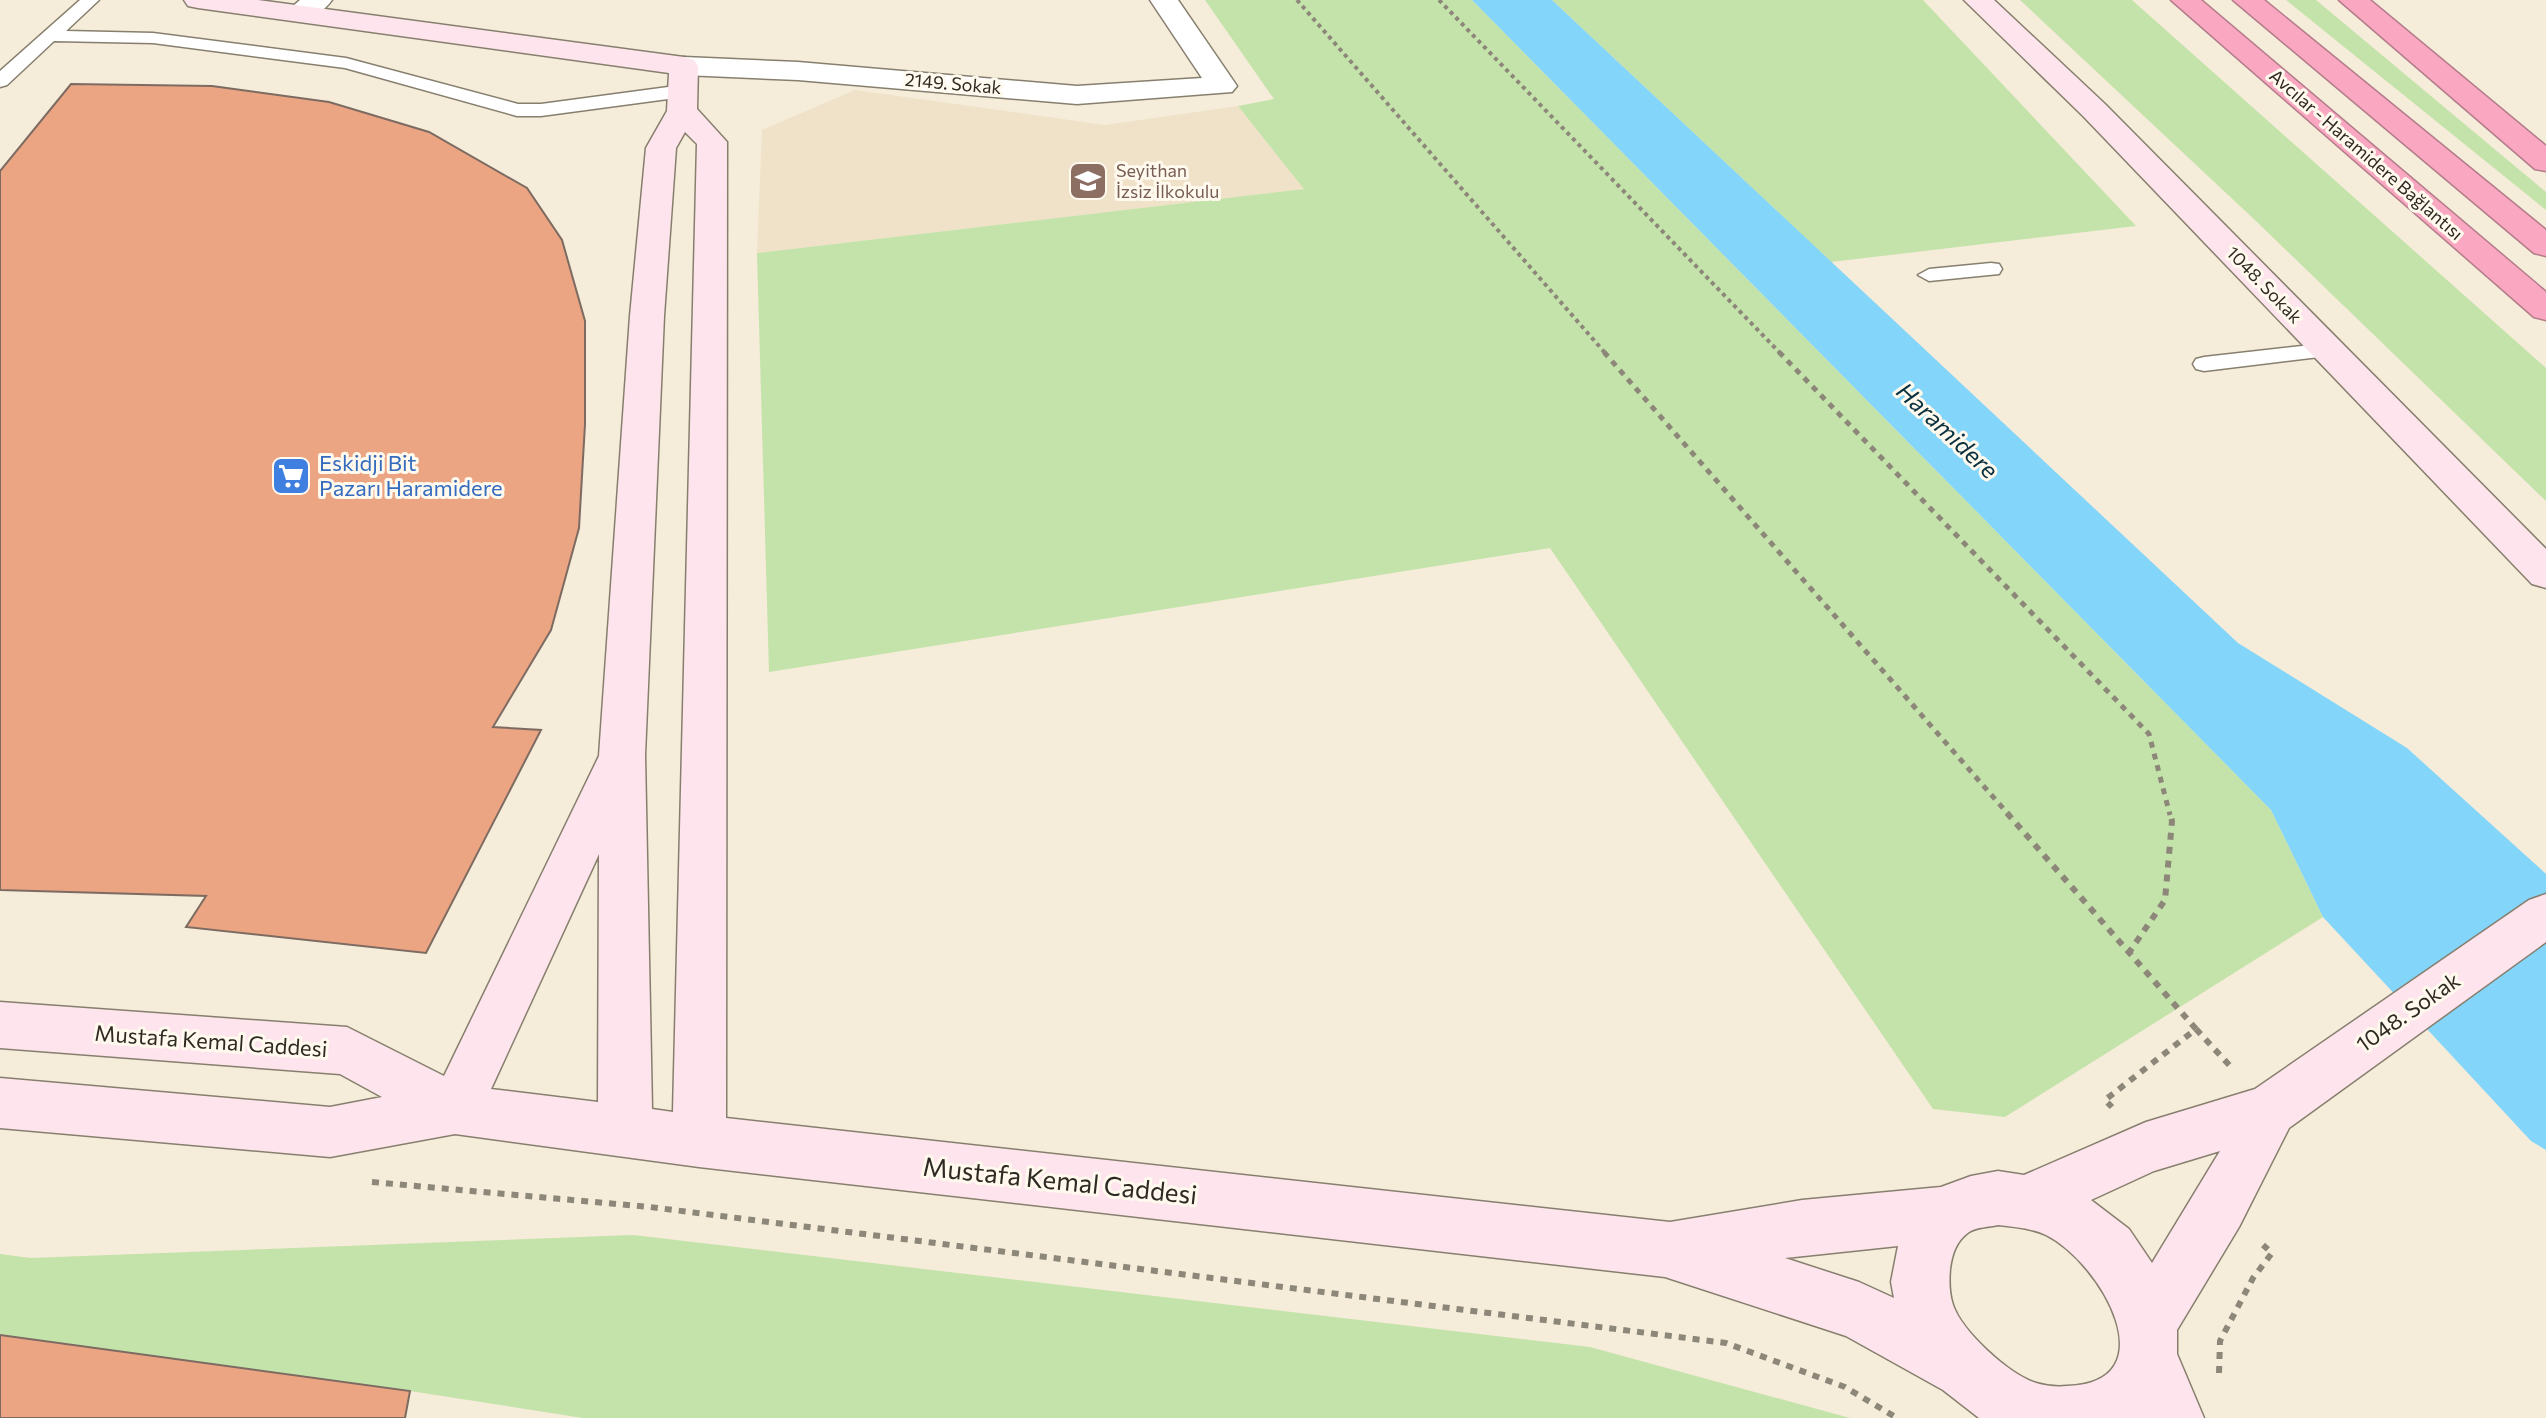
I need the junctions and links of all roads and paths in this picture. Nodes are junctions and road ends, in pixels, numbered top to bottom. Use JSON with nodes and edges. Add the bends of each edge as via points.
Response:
{"nodes":[{"id":1,"x":90,"y":0,"type":"edge"},
{"id":2,"x":198,"y":0,"type":"edge"},
{"id":3,"x":1164,"y":0,"type":"edge"},
{"id":4,"x":1297,"y":0,"type":"edge"},
{"id":5,"x":1439,"y":0,"type":"edge"},
{"id":6,"x":1978,"y":0,"type":"edge"},
{"id":7,"x":2185,"y":0,"type":"edge"},
{"id":8,"x":2247,"y":0,"type":"edge"},
{"id":9,"x":2353,"y":0,"type":"edge"},
{"id":10,"x":309,"y":7,"type":"edge"},
{"id":11,"x":50,"y":36,"type":"junction"},
{"id":12,"x":0,"y":81,"type":"edge"},
{"id":13,"x":683,"y":89,"type":"junction"},
{"id":14,"x":2463,"y":91,"type":"junction"},
{"id":15,"x":2546,"y":153,"type":"edge"},
{"id":16,"x":2546,"y":162,"type":"edge"},
{"id":17,"x":2546,"y":246,"type":"edge"},
{"id":18,"x":1991,"y":269,"type":"dead end"},
{"id":19,"x":1929,"y":275,"type":"dead end"},
{"id":20,"x":2546,"y":310,"type":"edge"},
{"id":21,"x":2328,"y":350,"type":"junction"},
{"id":22,"x":2204,"y":364,"type":"dead end"},
{"id":23,"x":2546,"y":574,"type":"edge"},
{"id":24,"x":622,"y":755,"type":"junction"},
{"id":25,"x":2546,"y":915,"type":"edge"},
{"id":26,"x":2128,"y":954,"type":"junction"},
{"id":27,"x":0,"y":1025,"type":"edge"},
{"id":28,"x":0,"y":1103,"type":"edge"},
{"id":29,"x":455,"y":1109,"type":"junction"},
{"id":30,"x":2270,"y":1110,"type":"junction"},
{"id":31,"x":625,"y":1132,"type":"junction"},
{"id":32,"x":699,"y":1141,"type":"junction"},
{"id":33,"x":2146,"y":1148,"type":"junction"},
{"id":34,"x":368,"y":1182,"type":"dead end"},
{"id":35,"x":2027,"y":1201,"type":"junction"},
{"id":36,"x":2219,"y":1208,"type":"junction"},
{"id":37,"x":1947,"y":1214,"type":"junction"},
{"id":38,"x":1665,"y":1249,"type":"junction"},
{"id":39,"x":2148,"y":1340,"type":"junction"},
{"id":40,"x":1990,"y":1393,"type":"edge"},
{"id":41,"x":2196,"y":1403,"type":"edge"},
{"id":42,"x":1897,"y":1418,"type":"edge"}],
"edges":[{"from":1,"to":11,"type":"lane"},
{"from":2,"to":10,"type":"main road"},
{"from":3,"to":13,"type":"street","name":"2149. Sokak","via":[[1222,86],[1077,95],[798,71]]},
{"from":4,"to":26,"type":"path"},
{"from":5,"to":26,"type":"path","via":[[2149,734],[2172,821],[2165,900]]},
{"from":6,"to":21,"type":"main road","name":"1048. Sokak","via":[[2094,110]]},
{"from":7,"to":20,"type":"highway","name":"Avcılar - Haramidere Bağlantısı"},
{"from":8,"to":17,"type":"highway","name":"Avcılar - Haramidere Bağlantısı"},
{"from":9,"to":14,"type":"highway"},
{"from":10,"to":13,"type":"main road"},
{"from":11,"to":12,"type":"lane"},
{"from":11,"to":13,"type":"lane","via":[[153,38],[346,63],[517,110]]},
{"from":13,"to":24,"type":"main road","via":[[661,148]]},
{"from":13,"to":32,"type":"main road","via":[[712,142]]},
{"from":14,"to":15,"type":"highway"},
{"from":14,"to":16,"type":"highway"},
{"from":18,"to":19,"type":"lane"},
{"from":21,"to":22,"type":"lane"},
{"from":21,"to":23,"type":"main road","name":"1048. Sokak"},
{"from":24,"to":29,"type":"main road"},
{"from":24,"to":31,"type":"main road"},
{"from":25,"to":30,"type":"main road","name":"1048. Sokak"},
{"from":26,"to":33,"type":"path","via":[[2196,1029],[2105,1100]]},
{"from":27,"to":29,"type":"main road","name":"Mustafa Kemal Caddesi","via":[[347,1051]]},
{"from":28,"to":29,"type":"main road","name":"Mustafa Kemal Caddesi","via":[[330,1132]]},
{"from":29,"to":31,"type":"main road","name":"Mustafa Kemal Caddesi"},
{"from":30,"to":33,"type":"main road","name":"1048. Sokak"},
{"from":30,"to":36,"type":"main road","name":"1048. Sokak"},
{"from":31,"to":32,"type":"main road","name":"Mustafa Kemal Caddesi"},
{"from":32,"to":38,"type":"main road","name":"Mustafa Kemal Caddesi"},
{"from":33,"to":35,"type":"main road","name":"1048. Sokak"},
{"from":34,"to":42,"type":"path","via":[[665,1209],[1726,1343],[1845,1387]]},
{"from":35,"to":37,"type":"main road","via":[[1971,1202]]},
{"from":35,"to":39,"type":"main road","via":[[2060,1212],[2108,1249],[2137,1289]]},
{"from":36,"to":39,"type":"main road","name":"1048. Sokak"},
{"from":36,"to":41,"type":"path","via":[[2272,1253],[2220,1341]]},
{"from":37,"to":38,"type":"main road","name":"Mustafa Kemal Caddesi"},
{"from":37,"to":40,"type":"main road","via":[[1929,1236],[1921,1266],[1922,1298],[1937,1334]]},
{"from":38,"to":40,"type":"main road","name":"Mustafa Kemal Caddesi","via":[[1859,1311]]},
{"from":39,"to":40,"type":"main road","via":[[2135,1388],[2109,1409],[2074,1418],[2034,1414]]},
{"from":39,"to":41,"type":"main road"}]}
